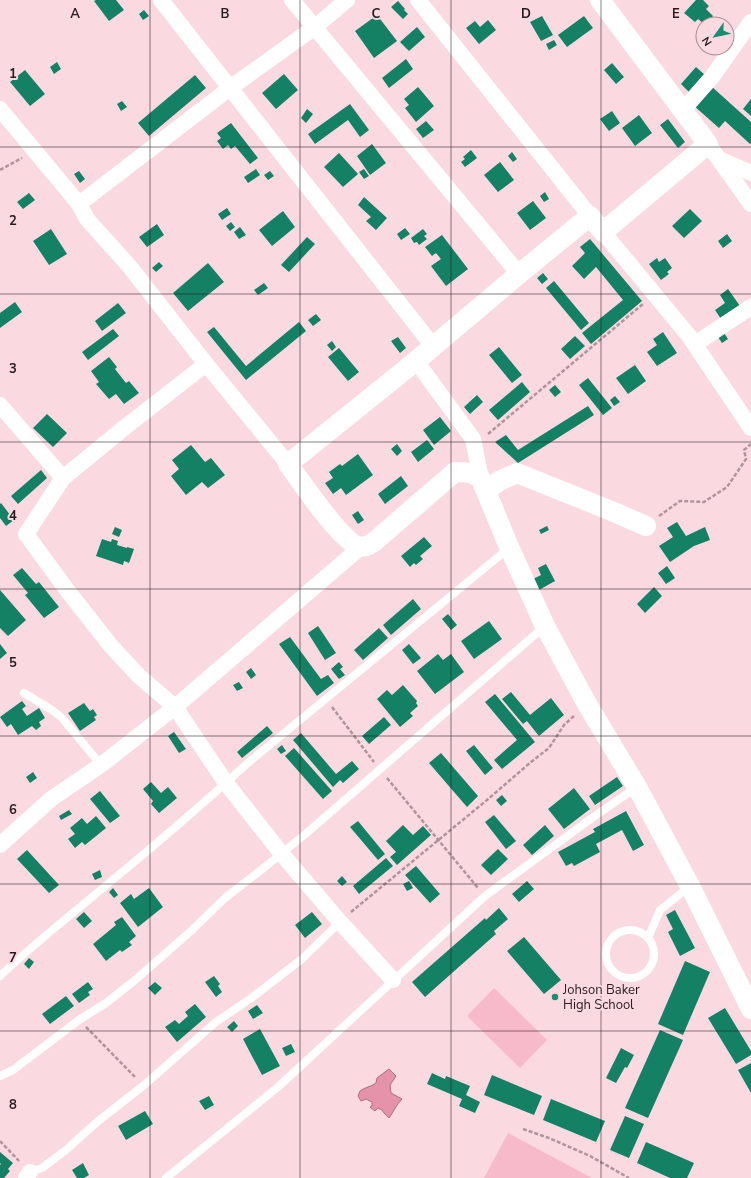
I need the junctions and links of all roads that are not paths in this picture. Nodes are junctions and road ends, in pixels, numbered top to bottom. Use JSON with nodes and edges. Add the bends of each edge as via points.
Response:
{"nodes":[{"id":1,"x":161,"y":0,"type":"edge"},
{"id":2,"x":292,"y":0,"type":"edge"},
{"id":3,"x":346,"y":0,"type":"edge"},
{"id":4,"x":418,"y":0,"type":"edge"},
{"id":5,"x":600,"y":0,"type":"edge"},
{"id":6,"x":751,"y":22,"type":"edge"},
{"id":7,"x":315,"y":27,"type":"junction"},
{"id":8,"x":230,"y":88,"type":"junction"},
{"id":9,"x":0,"y":110,"type":"edge"},
{"id":10,"x":683,"y":110,"type":"junction"},
{"id":11,"x":713,"y":152,"type":"junction"},
{"id":12,"x":751,"y":173,"type":"edge"},
{"id":13,"x":79,"y":204,"type":"junction"},
{"id":14,"x":751,"y":204,"type":"edge"},
{"id":15,"x":590,"y":216,"type":"junction"},
{"id":16,"x":603,"y":232,"type":"junction"},
{"id":17,"x":519,"y":274,"type":"junction"},
{"id":18,"x":751,"y":307,"type":"edge"},
{"id":19,"x":695,"y":344,"type":"junction"},
{"id":20,"x":433,"y":346,"type":"junction"},
{"id":21,"x":416,"y":361,"type":"junction"},
{"id":22,"x":206,"y":364,"type":"junction"},
{"id":23,"x":0,"y":405,"type":"edge"},
{"id":24,"x":751,"y":428,"type":"edge"},
{"id":25,"x":288,"y":464,"type":"junction"},
{"id":26,"x":63,"y":478,"type":"junction"},
{"id":27,"x":484,"y":485,"type":"junction"},
{"id":28,"x":646,"y":526,"type":"road end"},
{"id":29,"x":361,"y":547,"type":"junction"},
{"id":30,"x":509,"y":547,"type":"junction"},
{"id":31,"x":545,"y":626,"type":"junction"},
{"id":32,"x":24,"y":693,"type":"dead end"},
{"id":33,"x":175,"y":707,"type":"junction"},
{"id":34,"x":101,"y":765,"type":"junction"},
{"id":35,"x":226,"y":783,"type":"junction"},
{"id":36,"x":637,"y":787,"type":"junction"},
{"id":37,"x":0,"y":845,"type":"edge"},
{"id":38,"x":282,"y":853,"type":"junction"},
{"id":39,"x":690,"y":886,"type":"junction"},
{"id":40,"x":340,"y":922,"type":"junction"},
{"id":41,"x":648,"y":938,"type":"junction"},
{"id":42,"x":0,"y":976,"type":"edge"},
{"id":43,"x":393,"y":980,"type":"junction"},
{"id":44,"x":751,"y":1009,"type":"edge"},
{"id":45,"x":0,"y":1076,"type":"edge"},
{"id":46,"x":28,"y":1175,"type":"edge"},
{"id":47,"x":166,"y":1178,"type":"edge"}],
"edges":[{"from":1,"to":8,"type":"street"},
{"from":2,"to":7,"type":"street"},
{"from":3,"to":7,"type":"street"},
{"from":4,"to":15,"type":"street"},
{"from":5,"to":10,"type":"street"},
{"from":6,"to":10,"type":"street","via":[[712,77]]},
{"from":7,"to":8,"type":"street"},
{"from":7,"to":17,"type":"street"},
{"from":8,"to":13,"type":"street"},
{"from":8,"to":20,"type":"street"},
{"from":9,"to":13,"type":"street"},
{"from":10,"to":11,"type":"street"},
{"from":11,"to":12,"type":"street"},
{"from":11,"to":14,"type":"street"},
{"from":11,"to":16,"type":"street"},
{"from":13,"to":22,"type":"street","via":[[87,219],[130,267]]},
{"from":15,"to":16,"type":"street"},
{"from":15,"to":17,"type":"street"},
{"from":16,"to":19,"type":"street"},
{"from":17,"to":20,"type":"street"},
{"from":18,"to":19,"type":"street"},
{"from":19,"to":24,"type":"street"},
{"from":20,"to":21,"type":"street"},
{"from":21,"to":25,"type":"street"},
{"from":21,"to":27,"type":"street","via":[[473,439]]},
{"from":22,"to":25,"type":"street"},
{"from":22,"to":26,"type":"street"},
{"from":23,"to":26,"type":"street"},
{"from":25,"to":29,"type":"street","via":[[338,530]]},
{"from":26,"to":33,"type":"street","via":[[26,534],[111,646],[139,676]]},
{"from":27,"to":28,"type":"street","via":[[517,473]]},
{"from":27,"to":29,"type":"street","via":[[473,474],[455,472],[375,541]]},
{"from":27,"to":30,"type":"street"},
{"from":29,"to":33,"type":"street"},
{"from":30,"to":31,"type":"street"},
{"from":30,"to":35,"type":"lane","via":[[248,762]]},
{"from":31,"to":36,"type":"street","via":[[587,704]]},
{"from":31,"to":38,"type":"lane"},
{"from":32,"to":34,"type":"lane","via":[[62,718]]},
{"from":33,"to":34,"type":"street"},
{"from":33,"to":35,"type":"street"},
{"from":34,"to":37,"type":"street","via":[[50,799]]},
{"from":35,"to":38,"type":"street"},
{"from":35,"to":42,"type":"lane"},
{"from":36,"to":39,"type":"street"},
{"from":36,"to":43,"type":"lane","via":[[485,896]]},
{"from":38,"to":40,"type":"street"},
{"from":38,"to":45,"type":"lane","via":[[225,898],[134,981],[13,1070]]},
{"from":39,"to":41,"type":"lane","via":[[660,910]]},
{"from":39,"to":44,"type":"street"},
{"from":40,"to":43,"type":"street"},
{"from":40,"to":46,"type":"lane","via":[[302,959],[216,1022],[66,1150]]},
{"from":41,"to":41,"type":"lane","via":[[634,930],[619,932],[613,937],[608,943],[606,958],[614,972],[628,978],[643,974],[653,961],[654,953]]},
{"from":43,"to":47,"type":"lane","via":[[278,1087]]}]}
